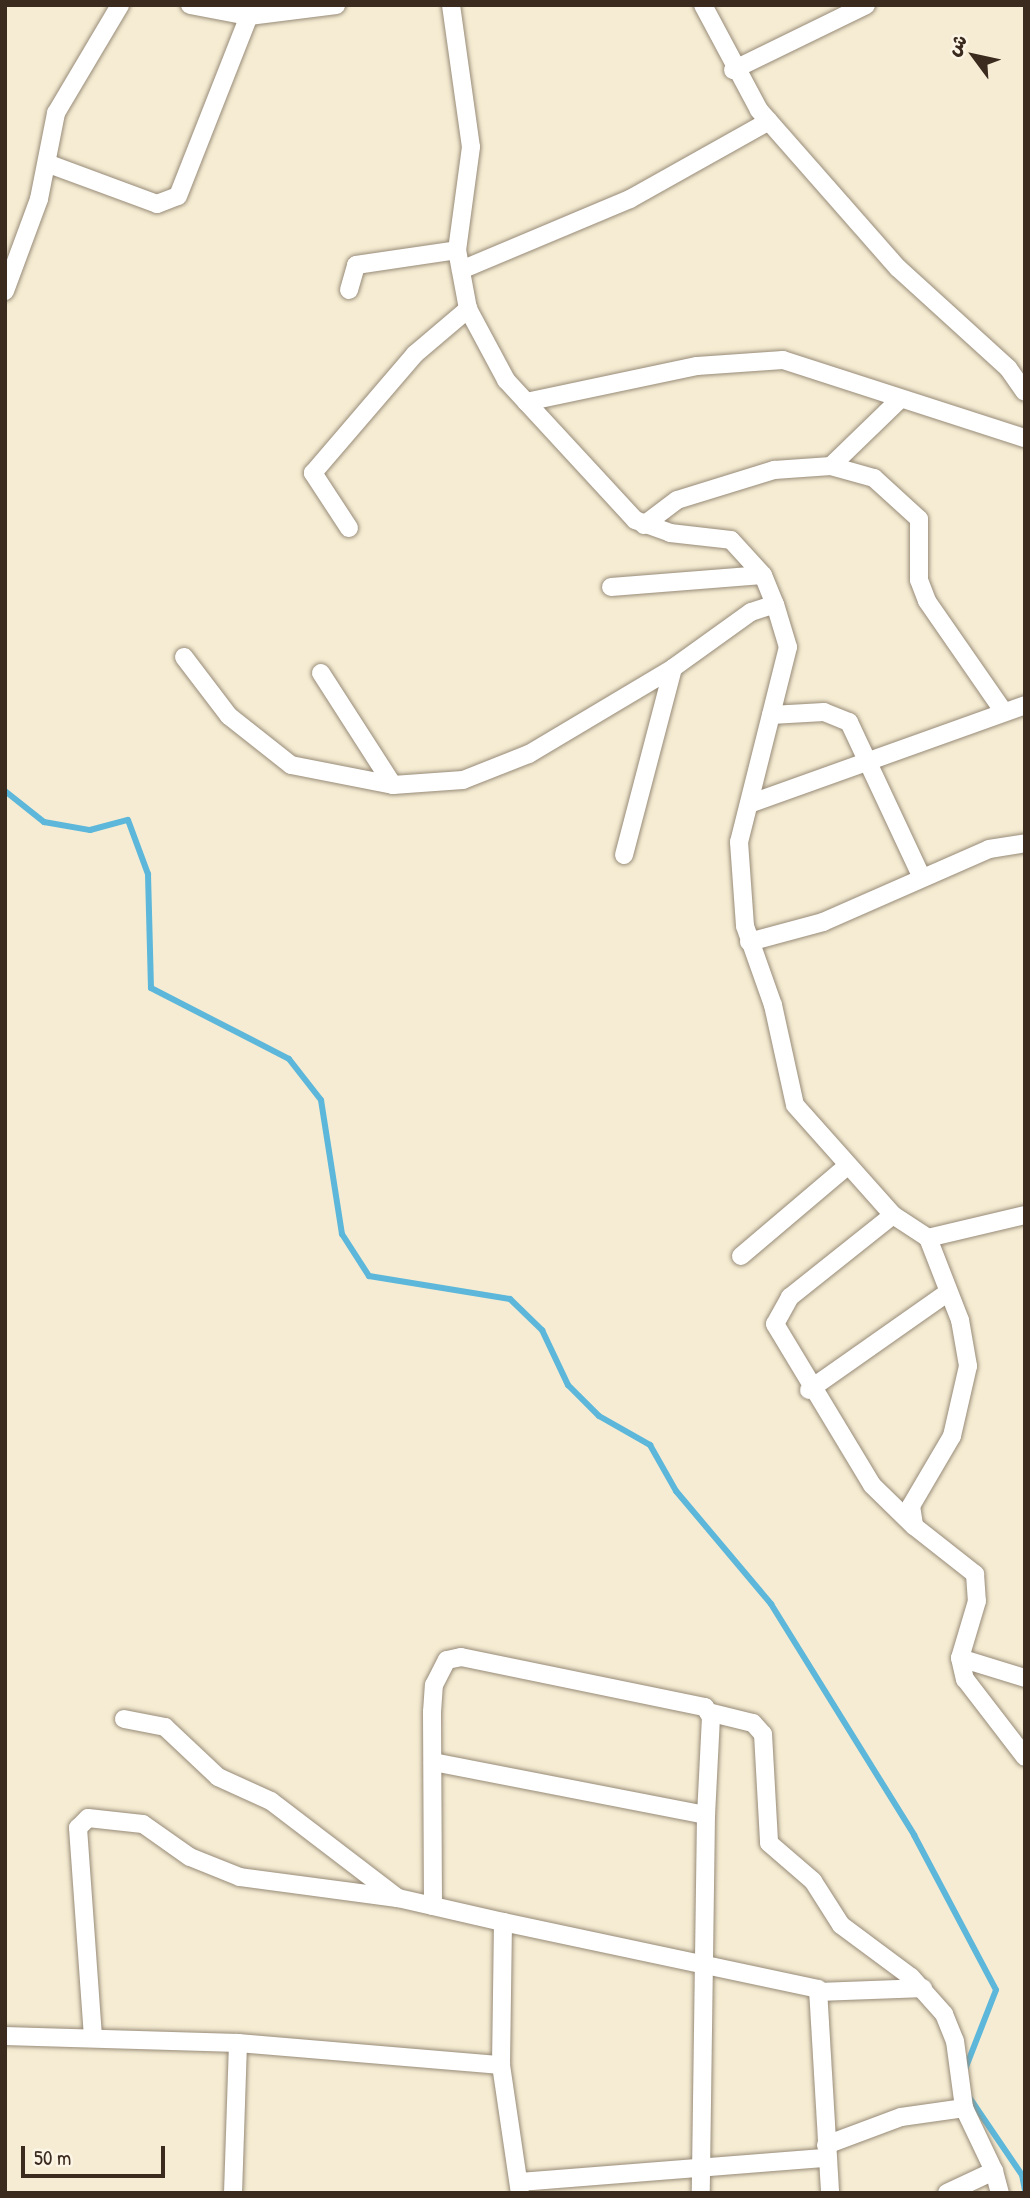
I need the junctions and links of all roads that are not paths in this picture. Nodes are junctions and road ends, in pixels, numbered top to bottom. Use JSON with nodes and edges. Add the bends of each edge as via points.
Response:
{"nodes":[{"id":1,"x":120,"y":5,"type":"edge"},
{"id":2,"x":190,"y":5,"type":"edge"},
{"id":3,"x":336,"y":5,"type":"edge"},
{"id":4,"x":452,"y":5,"type":"edge"},
{"id":5,"x":703,"y":5,"type":"edge"},
{"id":6,"x":866,"y":5,"type":"edge"},
{"id":7,"x":249,"y":16,"type":"junction"},
{"id":8,"x":733,"y":70,"type":"junction"},
{"id":9,"x":768,"y":121,"type":"junction"},
{"id":10,"x":49,"y":164,"type":"junction"},
{"id":11,"x":457,"y":250,"type":"junction"},
{"id":12,"x":461,"y":270,"type":"junction"},
{"id":13,"x":349,"y":290,"type":"dead end"},
{"id":14,"x":5,"y":291,"type":"edge"},
{"id":15,"x":468,"y":309,"type":"junction"},
{"id":16,"x":1025,"y":392,"type":"edge"},
{"id":17,"x":526,"y":402,"type":"junction"},
{"id":18,"x":897,"y":402,"type":"junction"},
{"id":19,"x":1025,"y":439,"type":"edge"},
{"id":20,"x":831,"y":466,"type":"junction"},
{"id":21,"x":644,"y":525,"type":"junction"},
{"id":22,"x":349,"y":528,"type":"dead end"},
{"id":23,"x":763,"y":575,"type":"junction"},
{"id":24,"x":611,"y":587,"type":"dead end"},
{"id":25,"x":775,"y":604,"type":"junction"},
{"id":26,"x":184,"y":657,"type":"dead end"},
{"id":27,"x":673,"y":668,"type":"junction"},
{"id":28,"x":321,"y":673,"type":"dead end"},
{"id":29,"x":1025,"y":705,"type":"edge"},
{"id":30,"x":1004,"y":712,"type":"junction"},
{"id":31,"x":771,"y":715,"type":"junction"},
{"id":32,"x":867,"y":762,"type":"junction"},
{"id":33,"x":393,"y":785,"type":"junction"},
{"id":34,"x":749,"y":804,"type":"junction"},
{"id":35,"x":1025,"y":843,"type":"edge"},
{"id":36,"x":624,"y":855,"type":"dead end"},
{"id":37,"x":921,"y":876,"type":"junction"},
{"id":38,"x":749,"y":942,"type":"junction"},
{"id":39,"x":847,"y":1166,"type":"junction"},
{"id":40,"x":1025,"y":1214,"type":"edge"},
{"id":41,"x":892,"y":1215,"type":"junction"},
{"id":42,"x":928,"y":1238,"type":"junction"},
{"id":43,"x":741,"y":1256,"type":"dead end"},
{"id":44,"x":947,"y":1293,"type":"junction"},
{"id":45,"x":809,"y":1390,"type":"junction"},
{"id":46,"x":914,"y":1526,"type":"junction"},
{"id":47,"x":960,"y":1658,"type":"junction"},
{"id":48,"x":1025,"y":1678,"type":"edge"},
{"id":49,"x":708,"y":1712,"type":"junction"},
{"id":50,"x":124,"y":1719,"type":"dead end"},
{"id":51,"x":1025,"y":1756,"type":"edge"},
{"id":52,"x":433,"y":1762,"type":"junction"},
{"id":53,"x":706,"y":1815,"type":"junction"},
{"id":54,"x":398,"y":1898,"type":"junction"},
{"id":55,"x":433,"y":1906,"type":"junction"},
{"id":56,"x":503,"y":1922,"type":"junction"},
{"id":57,"x":703,"y":1961,"type":"junction"},
{"id":58,"x":923,"y":1988,"type":"junction"},
{"id":59,"x":820,"y":1992,"type":"junction"},
{"id":60,"x":5,"y":2036,"type":"edge"},
{"id":61,"x":93,"y":2037,"type":"junction"},
{"id":62,"x":238,"y":2043,"type":"junction"},
{"id":63,"x":501,"y":2065,"type":"junction"},
{"id":64,"x":964,"y":2108,"type":"junction"},
{"id":65,"x":827,"y":2152,"type":"junction"},
{"id":66,"x":699,"y":2164,"type":"junction"},
{"id":67,"x":995,"y":2171,"type":"junction"},
{"id":68,"x":520,"y":2187,"type":"edge"},
{"id":69,"x":233,"y":2193,"type":"edge"},
{"id":70,"x":701,"y":2193,"type":"edge"},
{"id":71,"x":830,"y":2193,"type":"edge"},
{"id":72,"x":947,"y":2193,"type":"edge"},
{"id":73,"x":1000,"y":2193,"type":"edge"}],
"edges":[{"from":1,"to":10,"type":"street","via":[[64,96]]},
{"from":2,"to":7,"type":"street"},
{"from":3,"to":7,"type":"street"},
{"from":4,"to":11,"type":"street","via":[[471,147]]},
{"from":5,"to":8,"type":"street"},
{"from":6,"to":8,"type":"street"},
{"from":7,"to":10,"type":"street","via":[[178,196],[157,205]]},
{"from":8,"to":9,"type":"street"},
{"from":9,"to":12,"type":"street","via":[[630,199]]},
{"from":9,"to":16,"type":"street","via":[[898,268],[1008,368]]},
{"from":10,"to":14,"type":"street"},
{"from":11,"to":12,"type":"street"},
{"from":11,"to":13,"type":"street","via":[[356,265]]},
{"from":12,"to":15,"type":"street"},
{"from":15,"to":17,"type":"street","via":[[506,380]]},
{"from":15,"to":22,"type":"street","via":[[415,355],[313,473]]},
{"from":17,"to":18,"type":"street","via":[[751,358],[783,360]]},
{"from":17,"to":21,"type":"street"},
{"from":18,"to":19,"type":"street"},
{"from":18,"to":20,"type":"street"},
{"from":20,"to":21,"type":"street","via":[[774,470],[710,487],[677,500]]},
{"from":20,"to":30,"type":"street","via":[[874,478],[913,508],[927,601]]},
{"from":21,"to":23,"type":"street","via":[[731,540]]},
{"from":23,"to":24,"type":"street"},
{"from":23,"to":25,"type":"street"},
{"from":25,"to":27,"type":"street","via":[[751,612]]},
{"from":25,"to":31,"type":"street","via":[[788,647]]},
{"from":26,"to":33,"type":"street","via":[[229,716],[282,760],[320,775]]},
{"from":27,"to":33,"type":"street","via":[[487,773]]},
{"from":27,"to":36,"type":"street"},
{"from":28,"to":33,"type":"street"},
{"from":29,"to":30,"type":"street"},
{"from":30,"to":32,"type":"street"},
{"from":31,"to":32,"type":"street","via":[[838,714],[849,722]]},
{"from":31,"to":34,"type":"street"},
{"from":32,"to":34,"type":"street"},
{"from":32,"to":37,"type":"street"},
{"from":34,"to":38,"type":"street","via":[[737,870]]},
{"from":35,"to":37,"type":"street","via":[[989,849]]},
{"from":37,"to":38,"type":"street","via":[[823,922]]},
{"from":38,"to":39,"type":"street","via":[[773,1006],[795,1105]]},
{"from":39,"to":41,"type":"street"},
{"from":39,"to":43,"type":"street"},
{"from":40,"to":42,"type":"street"},
{"from":41,"to":42,"type":"street"},
{"from":41,"to":45,"type":"street","via":[[780,1312],[775,1324]]},
{"from":42,"to":44,"type":"street"},
{"from":44,"to":45,"type":"street"},
{"from":44,"to":46,"type":"street","via":[[960,1320],[968,1366],[952,1436],[911,1506]]},
{"from":45,"to":46,"type":"street","via":[[872,1485]]},
{"from":46,"to":47,"type":"street","via":[[975,1574],[977,1601]]},
{"from":47,"to":48,"type":"street"},
{"from":47,"to":51,"type":"street","via":[[989,1718]]},
{"from":49,"to":52,"type":"street","via":[[699,1704],[447,1660],[434,1685]]},
{"from":49,"to":53,"type":"street"},
{"from":49,"to":58,"type":"street","via":[[753,1723],[763,1734],[769,1843],[806,1873],[841,1925]]},
{"from":50,"to":54,"type":"street","via":[[165,1727],[218,1777],[271,1801]]},
{"from":52,"to":53,"type":"street"},
{"from":52,"to":55,"type":"street"},
{"from":53,"to":57,"type":"street"},
{"from":54,"to":55,"type":"street"},
{"from":54,"to":61,"type":"street","via":[[240,1877],[190,1857],[142,1824],[88,1818],[78,1828]]},
{"from":55,"to":56,"type":"street"},
{"from":56,"to":57,"type":"street"},
{"from":56,"to":63,"type":"street"},
{"from":57,"to":59,"type":"street"},
{"from":57,"to":66,"type":"street"},
{"from":58,"to":59,"type":"street"},
{"from":58,"to":64,"type":"street","via":[[955,2041]]},
{"from":59,"to":65,"type":"street"},
{"from":60,"to":61,"type":"street"},
{"from":61,"to":62,"type":"street"},
{"from":62,"to":63,"type":"street"},
{"from":62,"to":69,"type":"street"},
{"from":63,"to":68,"type":"street"},
{"from":64,"to":65,"type":"street","via":[[901,2118]]},
{"from":64,"to":67,"type":"street"},
{"from":65,"to":66,"type":"street"},
{"from":65,"to":71,"type":"street"},
{"from":66,"to":68,"type":"street"},
{"from":66,"to":70,"type":"street"},
{"from":67,"to":72,"type":"street"},
{"from":67,"to":73,"type":"street"}]}
